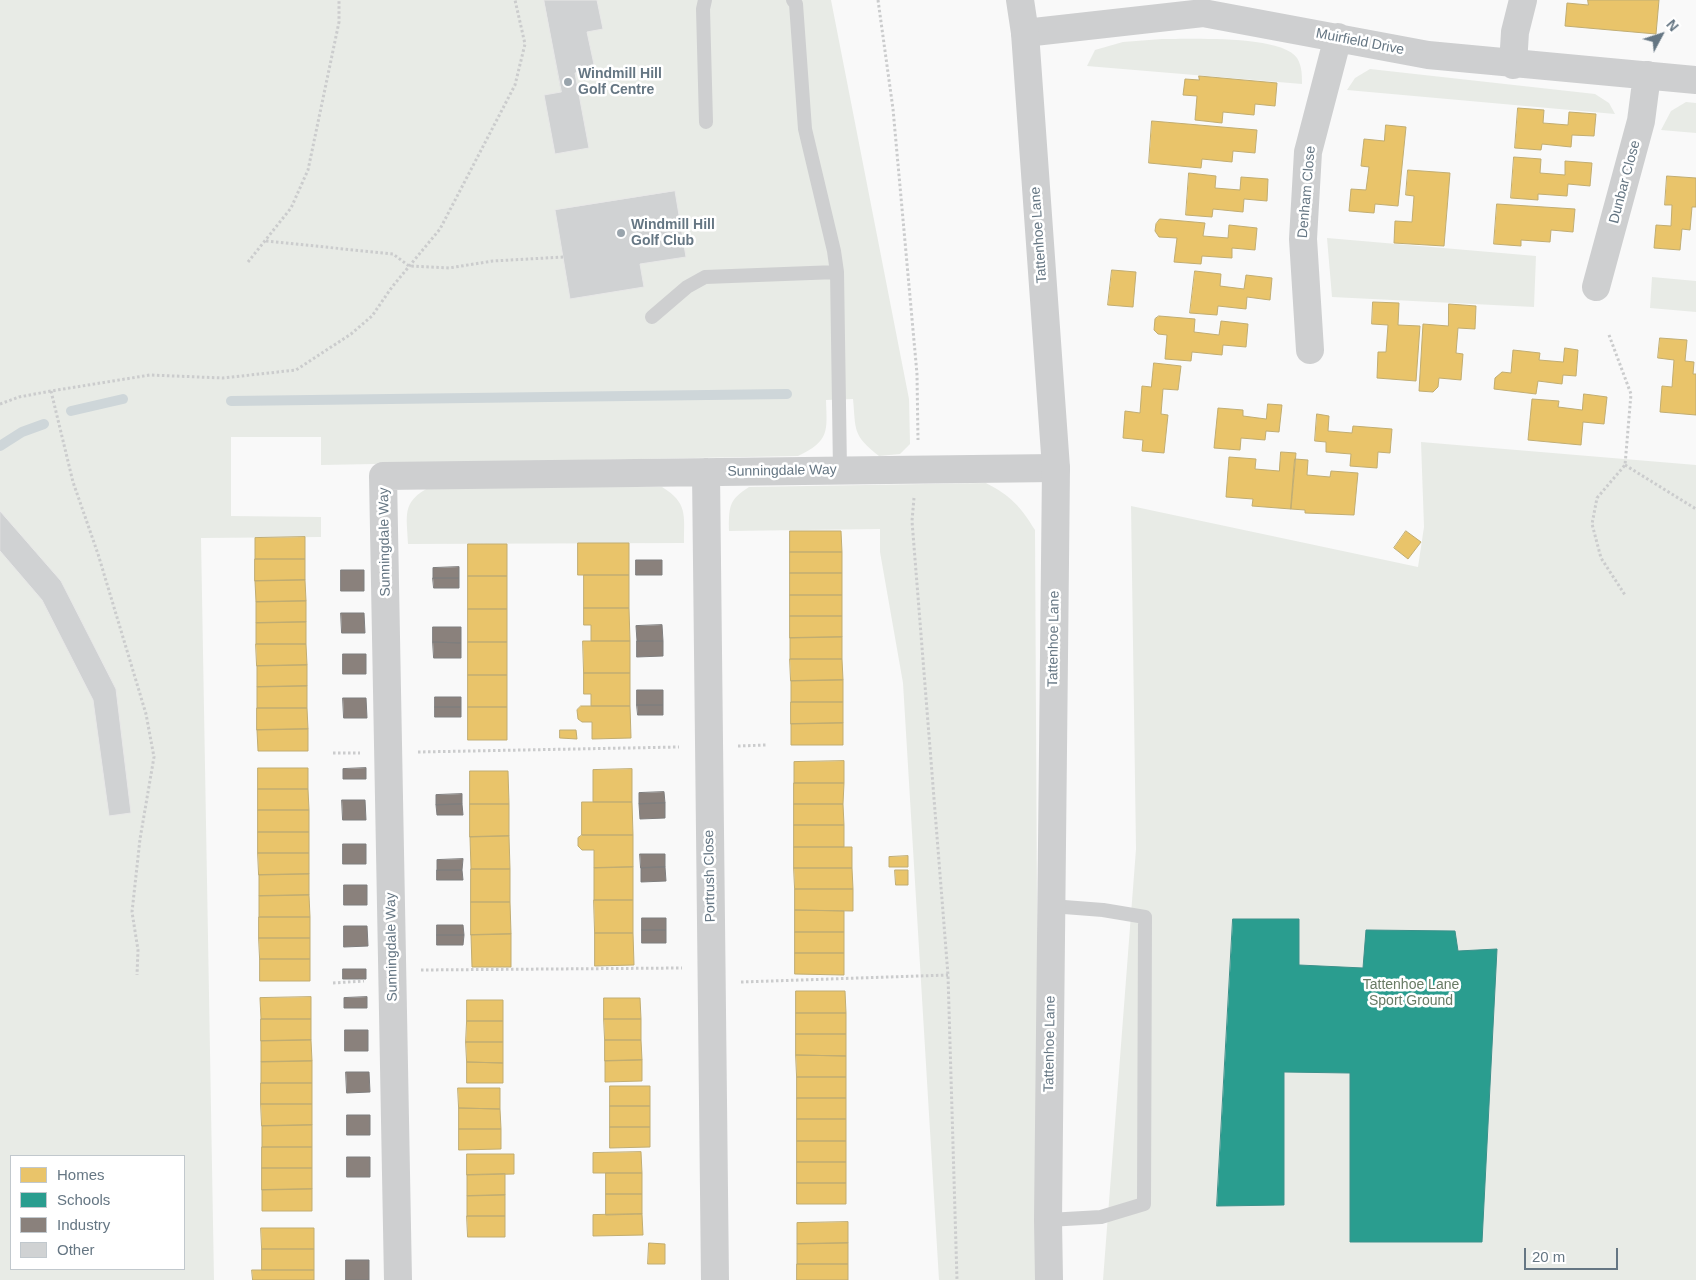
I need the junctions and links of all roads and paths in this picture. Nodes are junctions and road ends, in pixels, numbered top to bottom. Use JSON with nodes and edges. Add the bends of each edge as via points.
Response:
{"nodes":[{"id":1,"x":339,"y":0,"type":"edge"},
{"id":2,"x":515,"y":0,"type":"edge"},
{"id":3,"x":705,"y":0,"type":"edge"},
{"id":4,"x":793,"y":0,"type":"edge"},
{"id":5,"x":878,"y":0,"type":"edge"},
{"id":6,"x":1020,"y":0,"type":"edge"},
{"id":7,"x":1523,"y":0,"type":"edge"},
{"id":8,"x":1203,"y":7,"type":"edge"},
{"id":9,"x":1024,"y":33,"type":"junction"},
{"id":10,"x":1338,"y":37,"type":"junction"},
{"id":11,"x":1513,"y":65,"type":"junction"},
{"id":12,"x":1647,"y":75,"type":"junction"},
{"id":13,"x":1696,"y":80,"type":"edge"},
{"id":14,"x":706,"y":122,"type":"dead end"},
{"id":15,"x":266,"y":241,"type":"junction"},
{"id":16,"x":563,"y":257,"type":"dead end"},
{"id":17,"x":248,"y":262,"type":"dead end"},
{"id":18,"x":410,"y":266,"type":"junction"},
{"id":19,"x":837,"y":272,"type":"junction"},
{"id":20,"x":1596,"y":287,"type":"dead end"},
{"id":21,"x":652,"y":317,"type":"dead end"},
{"id":22,"x":1609,"y":334,"type":"dead end"},
{"id":23,"x":1310,"y":350,"type":"dead end"},
{"id":24,"x":51,"y":391,"type":"junction"},
{"id":25,"x":0,"y":404,"type":"edge"},
{"id":26,"x":1625,"y":465,"type":"junction"},
{"id":27,"x":1056,"y":468,"type":"junction"},
{"id":28,"x":918,"y":469,"type":"junction"},
{"id":29,"x":840,"y":470,"type":"junction"},
{"id":30,"x":706,"y":472,"type":"junction"},
{"id":31,"x":1696,"y":509,"type":"edge"},
{"id":32,"x":1626,"y":595,"type":"dead end"},
{"id":33,"x":766,"y":745,"type":"dead end"},
{"id":34,"x":709,"y":746,"type":"junction"},
{"id":35,"x":388,"y":752,"type":"junction"},
{"id":36,"x":333,"y":753,"type":"dead end"},
{"id":37,"x":1051,"y":906,"type":"junction"},
{"id":38,"x":137,"y":975,"type":"dead end"},
{"id":39,"x":392,"y":975,"type":"junction"},
{"id":40,"x":948,"y":975,"type":"junction"},
{"id":41,"x":711,"y":976,"type":"junction"},
{"id":42,"x":333,"y":983,"type":"dead end"},
{"id":43,"x":1048,"y":1220,"type":"junction"},
{"id":44,"x":398,"y":1280,"type":"edge"},
{"id":45,"x":715,"y":1280,"type":"edge"},
{"id":46,"x":957,"y":1280,"type":"edge"},
{"id":47,"x":1049,"y":1280,"type":"edge"}],
"edges":[{"from":1,"to":15,"type":"path","via":[[339,22],[308,170],[291,208]]},
{"from":2,"to":18,"type":"path","via":[[525,44],[515,85],[440,229]]},
{"from":3,"to":14,"type":"lane"},
{"from":4,"to":19,"type":"lane","via":[[796,4],[805,129]]},
{"from":5,"to":28,"type":"path","via":[[893,109],[918,374]]},
{"from":6,"to":9,"type":"street","name":"Tattenhoe Lane"},
{"from":7,"to":11,"type":"street","via":[[1515,32]]},
{"from":8,"to":9,"type":"street","name":"Muirfield Drive"},
{"from":8,"to":10,"type":"street","name":"Muirfield Drive"},
{"from":9,"to":27,"type":"street","name":"Tattenhoe Lane"},
{"from":10,"to":11,"type":"street","name":"Muirfield Drive","via":[[1428,56]]},
{"from":10,"to":23,"type":"street","name":"Denham Close","via":[[1308,152],[1303,239]]},
{"from":11,"to":12,"type":"street","name":"Muirfield Drive"},
{"from":12,"to":13,"type":"street","name":"Muirfield Drive"},
{"from":12,"to":20,"type":"street","name":"Dunbar Close","via":[[1642,121]]},
{"from":15,"to":17,"type":"path"},
{"from":15,"to":18,"type":"path","via":[[393,254]]},
{"from":16,"to":18,"type":"path","via":[[493,261],[449,268]]},
{"from":18,"to":24,"type":"path","via":[[372,316],[351,334],[296,370],[223,378],[150,375]]},
{"from":19,"to":21,"type":"lane","via":[[705,277],[687,287]]},
{"from":19,"to":29,"type":"lane"},
{"from":22,"to":26,"type":"path","via":[[1631,394]]},
{"from":24,"to":25,"type":"path"},
{"from":24,"to":38,"type":"path","via":[[73,482],[146,714],[154,757],[132,912],[138,950]]},
{"from":26,"to":31,"type":"path"},
{"from":26,"to":32,"type":"path","via":[[1597,498],[1592,524],[1601,558]]},
{"from":27,"to":28,"type":"street","name":"Sunningdale Way"},
{"from":27,"to":37,"type":"street","name":"Tattenhoe Lane"},
{"from":28,"to":29,"type":"street","name":"Sunningdale Way"},
{"from":28,"to":40,"type":"path","via":[[912,521]]},
{"from":29,"to":30,"type":"street","name":"Sunningdale Way"},
{"from":30,"to":34,"type":"street","name":"Portrush Close"},
{"from":30,"to":35,"type":"street","name":"Sunningdale Way","via":[[383,476]]},
{"from":33,"to":34,"type":"path"},
{"from":34,"to":35,"type":"path"},
{"from":34,"to":41,"type":"street","name":"Portrush Close"},
{"from":35,"to":36,"type":"path"},
{"from":35,"to":39,"type":"street","name":"Sunningdale Way"},
{"from":37,"to":43,"type":"street","name":"Tattenhoe Lane"},
{"from":37,"to":43,"type":"lane","via":[[1145,916],[1144,1204],[1101,1217]]},
{"from":39,"to":41,"type":"path","via":[[409,970],[691,968]]},
{"from":39,"to":42,"type":"path","via":[[373,981]]},
{"from":39,"to":44,"type":"street","name":"Sunningdale Way"},
{"from":40,"to":41,"type":"path","via":[[730,982]]},
{"from":40,"to":46,"type":"path"},
{"from":41,"to":45,"type":"street","name":"Portrush Close"},
{"from":43,"to":47,"type":"street","name":"Tattenhoe Lane"}]}
